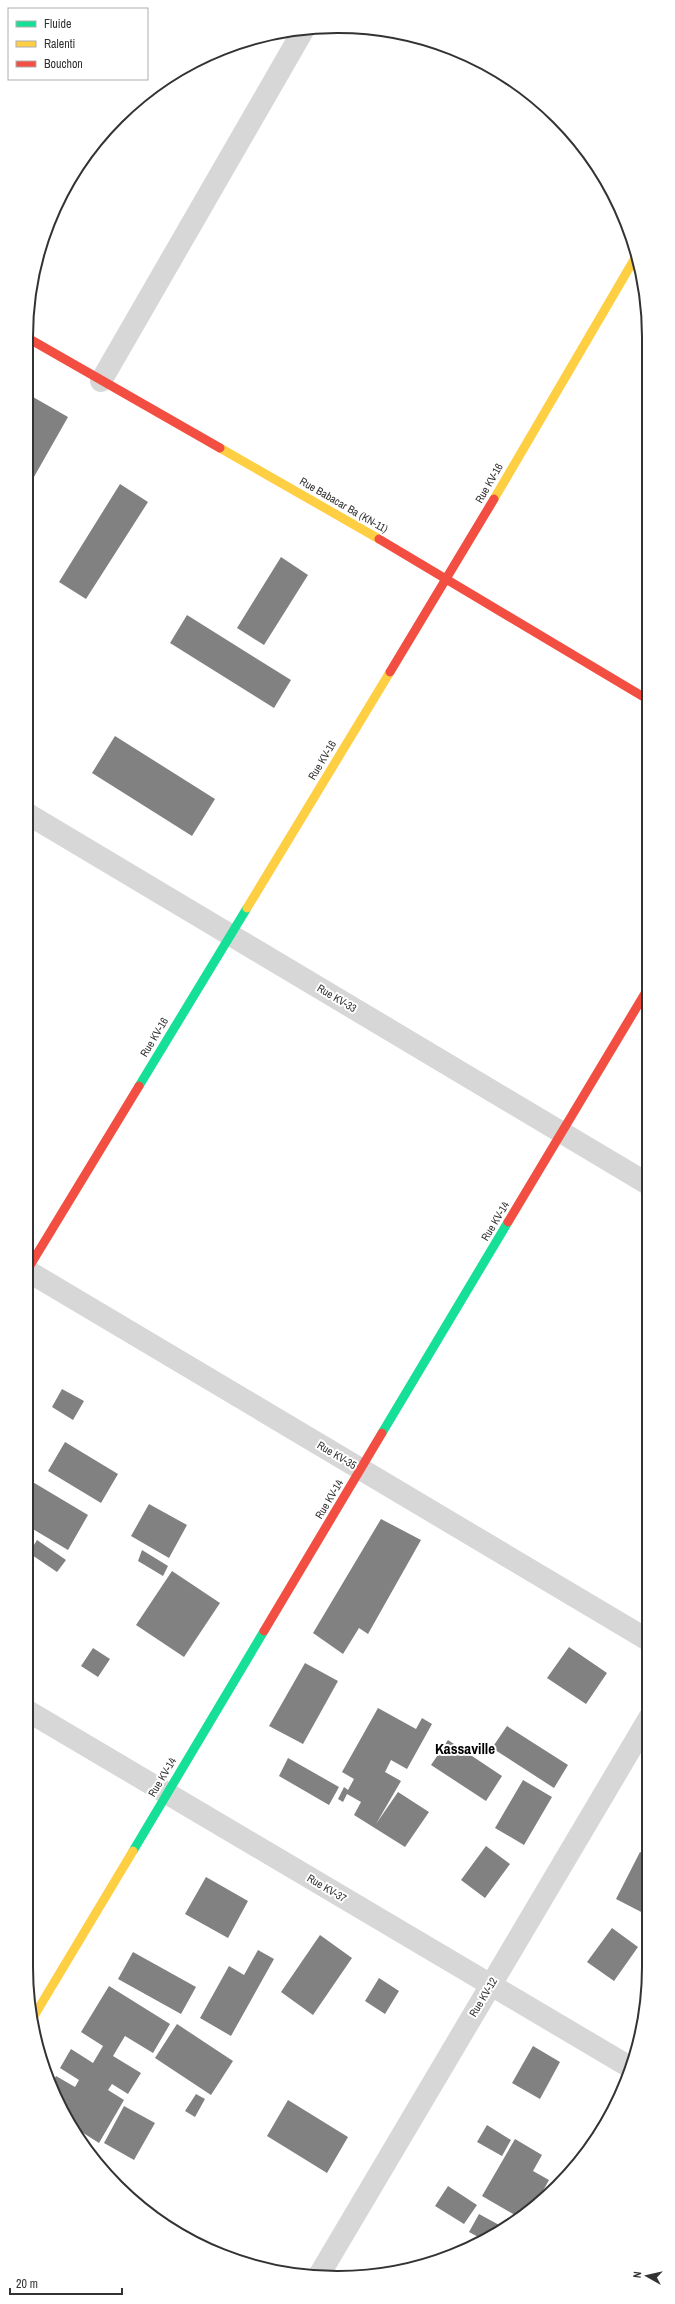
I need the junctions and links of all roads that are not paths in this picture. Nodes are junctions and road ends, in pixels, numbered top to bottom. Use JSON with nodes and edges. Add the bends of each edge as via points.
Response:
{"nodes":[{"id":1,"x":300,"y":36,"type":"edge"},
{"id":2,"x":633,"y":262,"type":"edge"},
{"id":3,"x":33,"y":341,"type":"edge"},
{"id":4,"x":101,"y":381,"type":"junction"},
{"id":5,"x":447,"y":578,"type":"junction"},
{"id":6,"x":642,"y":696,"type":"edge"},
{"id":7,"x":33,"y":817,"type":"edge"},
{"id":8,"x":230,"y":934,"type":"junction"},
{"id":9,"x":642,"y":1000,"type":"edge"},
{"id":10,"x":561,"y":1132,"type":"junction"},
{"id":11,"x":642,"y":1180,"type":"edge"},
{"id":12,"x":33,"y":1259,"type":"edge"},
{"id":13,"x":33,"y":1275,"type":"edge"},
{"id":14,"x":361,"y":1469,"type":"junction"},
{"id":15,"x":642,"y":1636,"type":"edge"},
{"id":16,"x":33,"y":1714,"type":"edge"},
{"id":17,"x":642,"y":1730,"type":"edge"},
{"id":18,"x":166,"y":1793,"type":"junction"},
{"id":19,"x":490,"y":1985,"type":"junction"},
{"id":20,"x":37,"y":2011,"type":"edge"},
{"id":21,"x":626,"y":2065,"type":"edge"},
{"id":22,"x":322,"y":2270,"type":"edge"}],
"edges":[{"from":1,"to":4,"type":"street"},
{"from":2,"to":5,"type":"street","name":"Rue KV-16"},
{"from":3,"to":4,"type":"street","name":"Rue Babacar Ba (KN-11)"},
{"from":4,"to":5,"type":"street","name":"Rue Babacar Ba (KN-11)"},
{"from":5,"to":6,"type":"street","name":"Rue Babacar Ba (KN-11)"},
{"from":5,"to":8,"type":"street","name":"Rue KV-16"},
{"from":7,"to":8,"type":"street","name":"Rue KV-33"},
{"from":8,"to":10,"type":"street","name":"Rue KV-33"},
{"from":8,"to":12,"type":"street","name":"Rue KV-16"},
{"from":9,"to":10,"type":"street","name":"Rue KV-14"},
{"from":10,"to":11,"type":"street","name":"Rue KV-33"},
{"from":10,"to":14,"type":"street","name":"Rue KV-14"},
{"from":13,"to":14,"type":"street","name":"Rue KV-35"},
{"from":14,"to":15,"type":"street","name":"Rue KV-35"},
{"from":14,"to":18,"type":"street","name":"Rue KV-14"},
{"from":16,"to":18,"type":"street","name":"Rue KV-37"},
{"from":17,"to":19,"type":"street","name":"Rue KV-12"},
{"from":18,"to":19,"type":"street","name":"Rue KV-37"},
{"from":18,"to":20,"type":"street","name":"Rue KV-14"},
{"from":19,"to":21,"type":"street","name":"Rue KV-37"},
{"from":19,"to":22,"type":"street","name":"Rue KV-12"}]}
